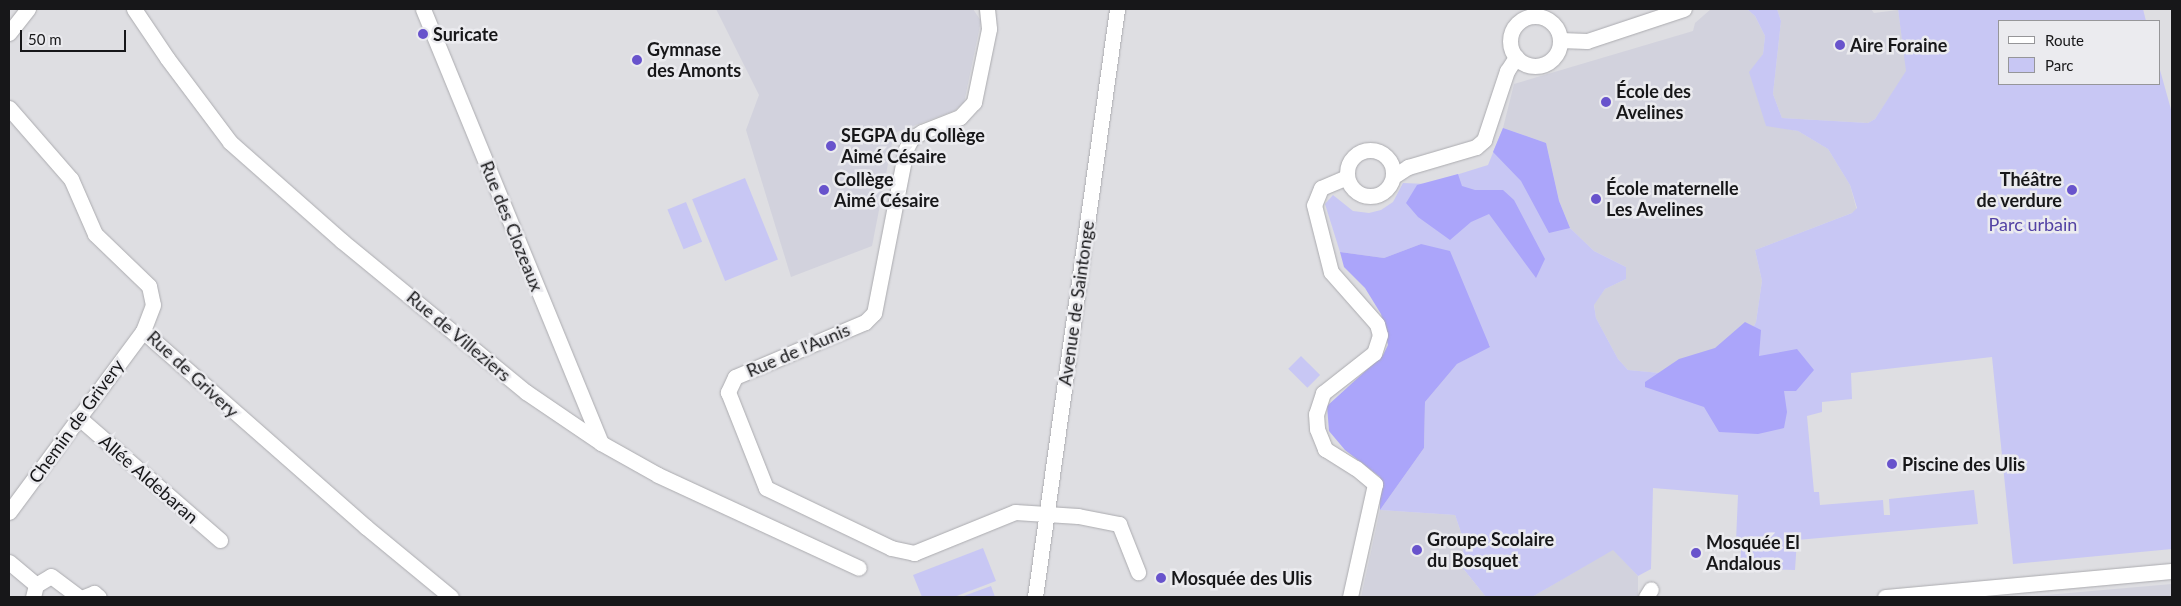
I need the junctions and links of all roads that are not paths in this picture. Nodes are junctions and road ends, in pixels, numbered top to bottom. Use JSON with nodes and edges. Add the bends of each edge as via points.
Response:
{"nodes":[{"id":1,"x":28,"y":9,"type":"edge"},
{"id":2,"x":134,"y":9,"type":"edge"},
{"id":3,"x":423,"y":9,"type":"edge"},
{"id":4,"x":987,"y":9,"type":"edge"},
{"id":5,"x":1117,"y":9,"type":"edge"},
{"id":6,"x":1684,"y":9,"type":"edge"},
{"id":7,"x":1516,"y":15,"type":"edge"},
{"id":8,"x":9,"y":32,"type":"edge"},
{"id":9,"x":1560,"y":40,"type":"junction"},
{"id":10,"x":1516,"y":57,"type":"junction"},
{"id":11,"x":9,"y":108,"type":"edge"},
{"id":12,"x":1394,"y":176,"type":"junction"},
{"id":13,"x":1348,"y":177,"type":"junction"},
{"id":14,"x":143,"y":331,"type":"junction"},
{"id":15,"x":78,"y":417,"type":"junction"},
{"id":16,"x":601,"y":443,"type":"junction"},
{"id":17,"x":9,"y":512,"type":"edge"},
{"id":18,"x":1047,"y":513,"type":"junction"},
{"id":19,"x":220,"y":540,"type":"dead end"},
{"id":20,"x":9,"y":562,"type":"edge"},
{"id":21,"x":859,"y":568,"type":"dead end"},
{"id":22,"x":2172,"y":571,"type":"edge"},
{"id":23,"x":1138,"y":572,"type":"dead end"},
{"id":24,"x":34,"y":591,"type":"edge"},
{"id":25,"x":79,"y":597,"type":"edge"},
{"id":26,"x":84,"y":597,"type":"edge"},
{"id":27,"x":99,"y":597,"type":"edge"},
{"id":28,"x":451,"y":597,"type":"edge"},
{"id":29,"x":1035,"y":597,"type":"edge"},
{"id":30,"x":1350,"y":597,"type":"edge"},
{"id":31,"x":1885,"y":597,"type":"edge"}],
"edges":[{"from":1,"to":8,"type":"street"},
{"from":2,"to":16,"type":"street","name":"Rue de Villeziers","via":[[230,142],[342,241],[526,392]]},
{"from":3,"to":16,"type":"street","name":"Rue des Clozeaux"},
{"from":4,"to":18,"type":"street","name":"Rue de l'Aunis","via":[[989,29],[974,102],[960,117],[912,139],[906,150],[874,313],[865,322],[754,367],[735,377],[728,386],[766,488],[891,548],[914,553],[1015,512]]},
{"from":5,"to":18,"type":"street","name":"Avenue de Saintonge"},
{"from":6,"to":9,"type":"street","via":[[1587,41]]},
{"from":7,"to":9,"type":"street","via":[[1549,20]]},
{"from":7,"to":10,"type":"street","via":[[1511,35]]},
{"from":9,"to":10,"type":"street","via":[[1557,53],[1547,63],[1531,65]]},
{"from":10,"to":12,"type":"street","via":[[1484,140],[1476,147],[1408,168]]},
{"from":11,"to":14,"type":"street","name":"Rue de Grivery","via":[[71,179],[95,234],[150,286],[153,305]]},
{"from":12,"to":13,"type":"street","via":[[1382,194],[1368,196],[1355,190]]},
{"from":12,"to":13,"type":"street","via":[[1393,168],[1384,155],[1369,150],[1355,156],[1350,163]]},
{"from":13,"to":30,"type":"street","via":[[1321,188],[1314,205],[1331,272],[1377,324],[1380,335],[1374,353],[1323,393],[1316,414],[1317,430],[1325,449],[1375,484]]},
{"from":14,"to":15,"type":"street","name":"Chemin de Grivery"},
{"from":14,"to":28,"type":"street","name":"Rue de Grivery","via":[[366,527]]},
{"from":15,"to":17,"type":"street","name":"Chemin de Grivery"},
{"from":15,"to":19,"type":"street","name":"Allée Aldebaran"},
{"from":16,"to":21,"type":"street","name":"Rue de Villeziers","via":[[658,475]]},
{"from":18,"to":23,"type":"street","name":"Rue de l'Aunis","via":[[1103,519],[1119,524]]},
{"from":18,"to":29,"type":"street","name":"Avenue de Saintonge"},
{"from":20,"to":24,"type":"street"},
{"from":22,"to":31,"type":"street"},
{"from":24,"to":25,"type":"street","via":[[51,576]]},
{"from":26,"to":27,"type":"street","via":[[94,594]]}]}
